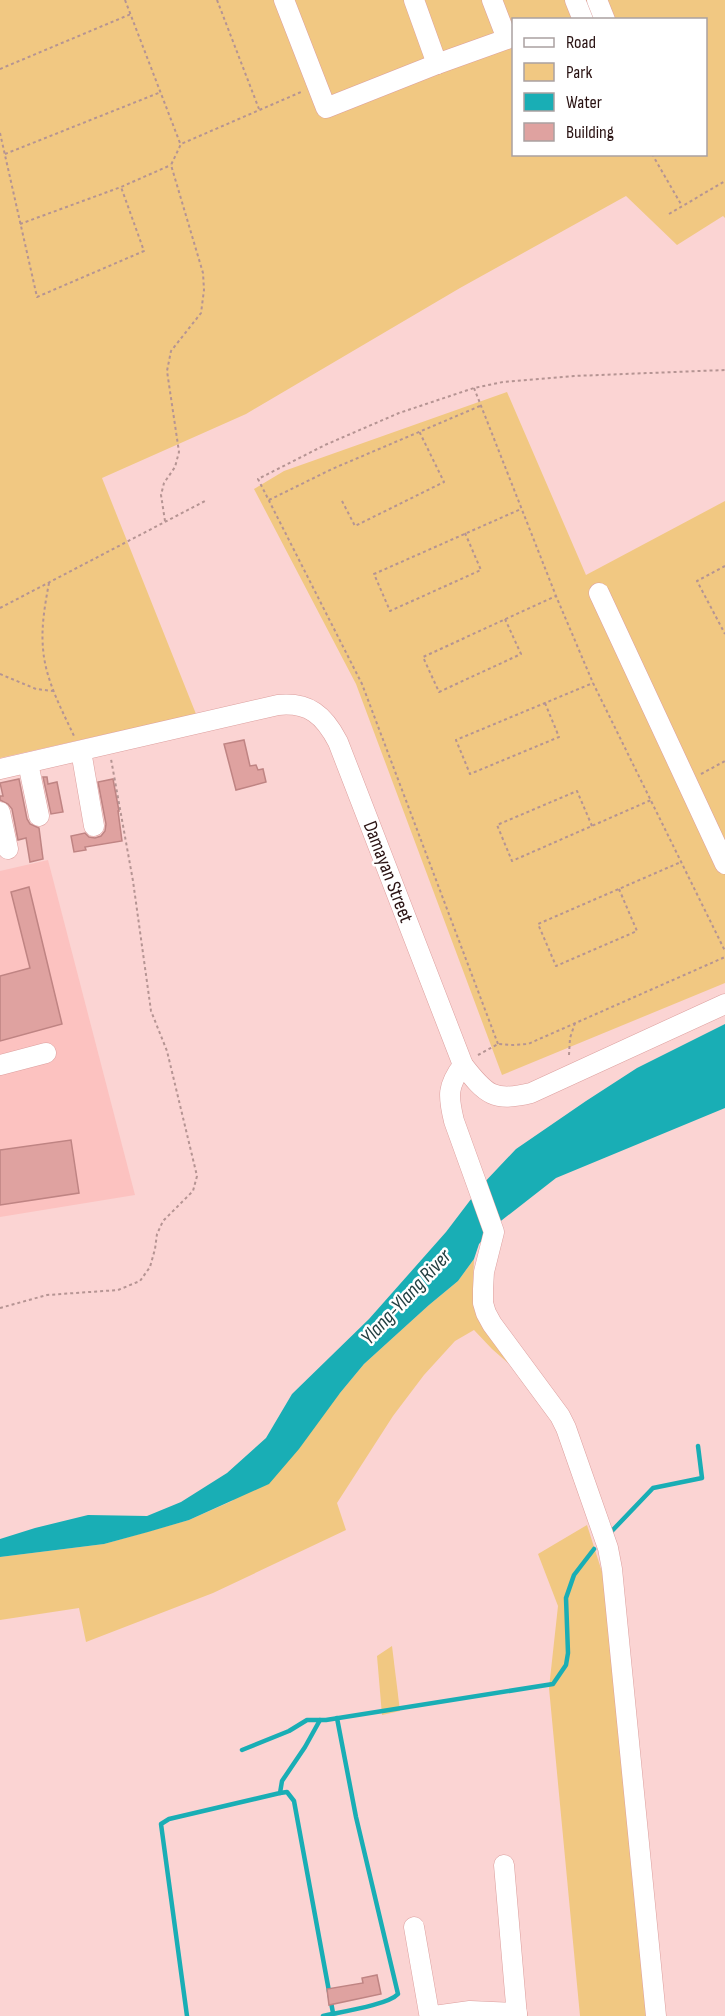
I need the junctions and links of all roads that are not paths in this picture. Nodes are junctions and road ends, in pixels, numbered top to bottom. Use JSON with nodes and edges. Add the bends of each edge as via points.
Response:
{"nodes":[{"id":1,"x":284,"y":0,"type":"edge"},
{"id":2,"x":414,"y":0,"type":"edge"},
{"id":3,"x":492,"y":0,"type":"edge"},
{"id":4,"x":575,"y":0,"type":"edge"},
{"id":5,"x":597,"y":0,"type":"edge"},
{"id":6,"x":582,"y":18,"type":"edge"},
{"id":7,"x":604,"y":18,"type":"edge"},
{"id":8,"x":437,"y":64,"type":"junction"},
{"id":9,"x":599,"y":593,"type":"dead end"},
{"id":10,"x":81,"y":751,"type":"junction"},
{"id":11,"x":28,"y":763,"type":"junction"},
{"id":12,"x":0,"y":769,"type":"edge"},
{"id":13,"x":0,"y":812,"type":"edge"},
{"id":14,"x":39,"y":816,"type":"dead end"},
{"id":15,"x":94,"y":826,"type":"dead end"},
{"id":16,"x":8,"y":849,"type":"dead end"},
{"id":17,"x":725,"y":864,"type":"edge"},
{"id":18,"x":725,"y":1004,"type":"edge"},
{"id":19,"x":46,"y":1053,"type":"dead end"},
{"id":20,"x":0,"y":1065,"type":"edge"},
{"id":21,"x":463,"y":1065,"type":"junction"},
{"id":22,"x":504,"y":1865,"type":"dead end"},
{"id":23,"x":414,"y":1927,"type":"dead end"},
{"id":24,"x":517,"y":2014,"type":"edge"},
{"id":25,"x":656,"y":2016,"type":"edge"}],
"edges":[{"from":1,"to":8,"type":"street","via":[[326,108]]},
{"from":2,"to":8,"type":"street"},
{"from":3,"to":8,"type":"street","via":[[507,39]]},
{"from":4,"to":6,"type":"street"},
{"from":5,"to":7,"type":"street"},
{"from":9,"to":17,"type":"street"},
{"from":10,"to":11,"type":"street","name":"Damayan Street"},
{"from":10,"to":15,"type":"street"},
{"from":10,"to":21,"type":"street","name":"Damayan Street","via":[[278,705],[300,706],[324,719],[338,742]]},
{"from":11,"to":12,"type":"street","name":"Damayan Street"},
{"from":11,"to":14,"type":"street"},
{"from":13,"to":16,"type":"street"},
{"from":18,"to":21,"type":"street","name":"Damayan Street","via":[[531,1093],[514,1097],[495,1096],[478,1085]]},
{"from":19,"to":20,"type":"street"},
{"from":21,"to":25,"type":"street","via":[[452,1079],[450,1104],[494,1232],[484,1272],[486,1313],[560,1416],[608,1548]]},
{"from":22,"to":24,"type":"street"},
{"from":23,"to":24,"type":"street","via":[[429,2013]]}]}
